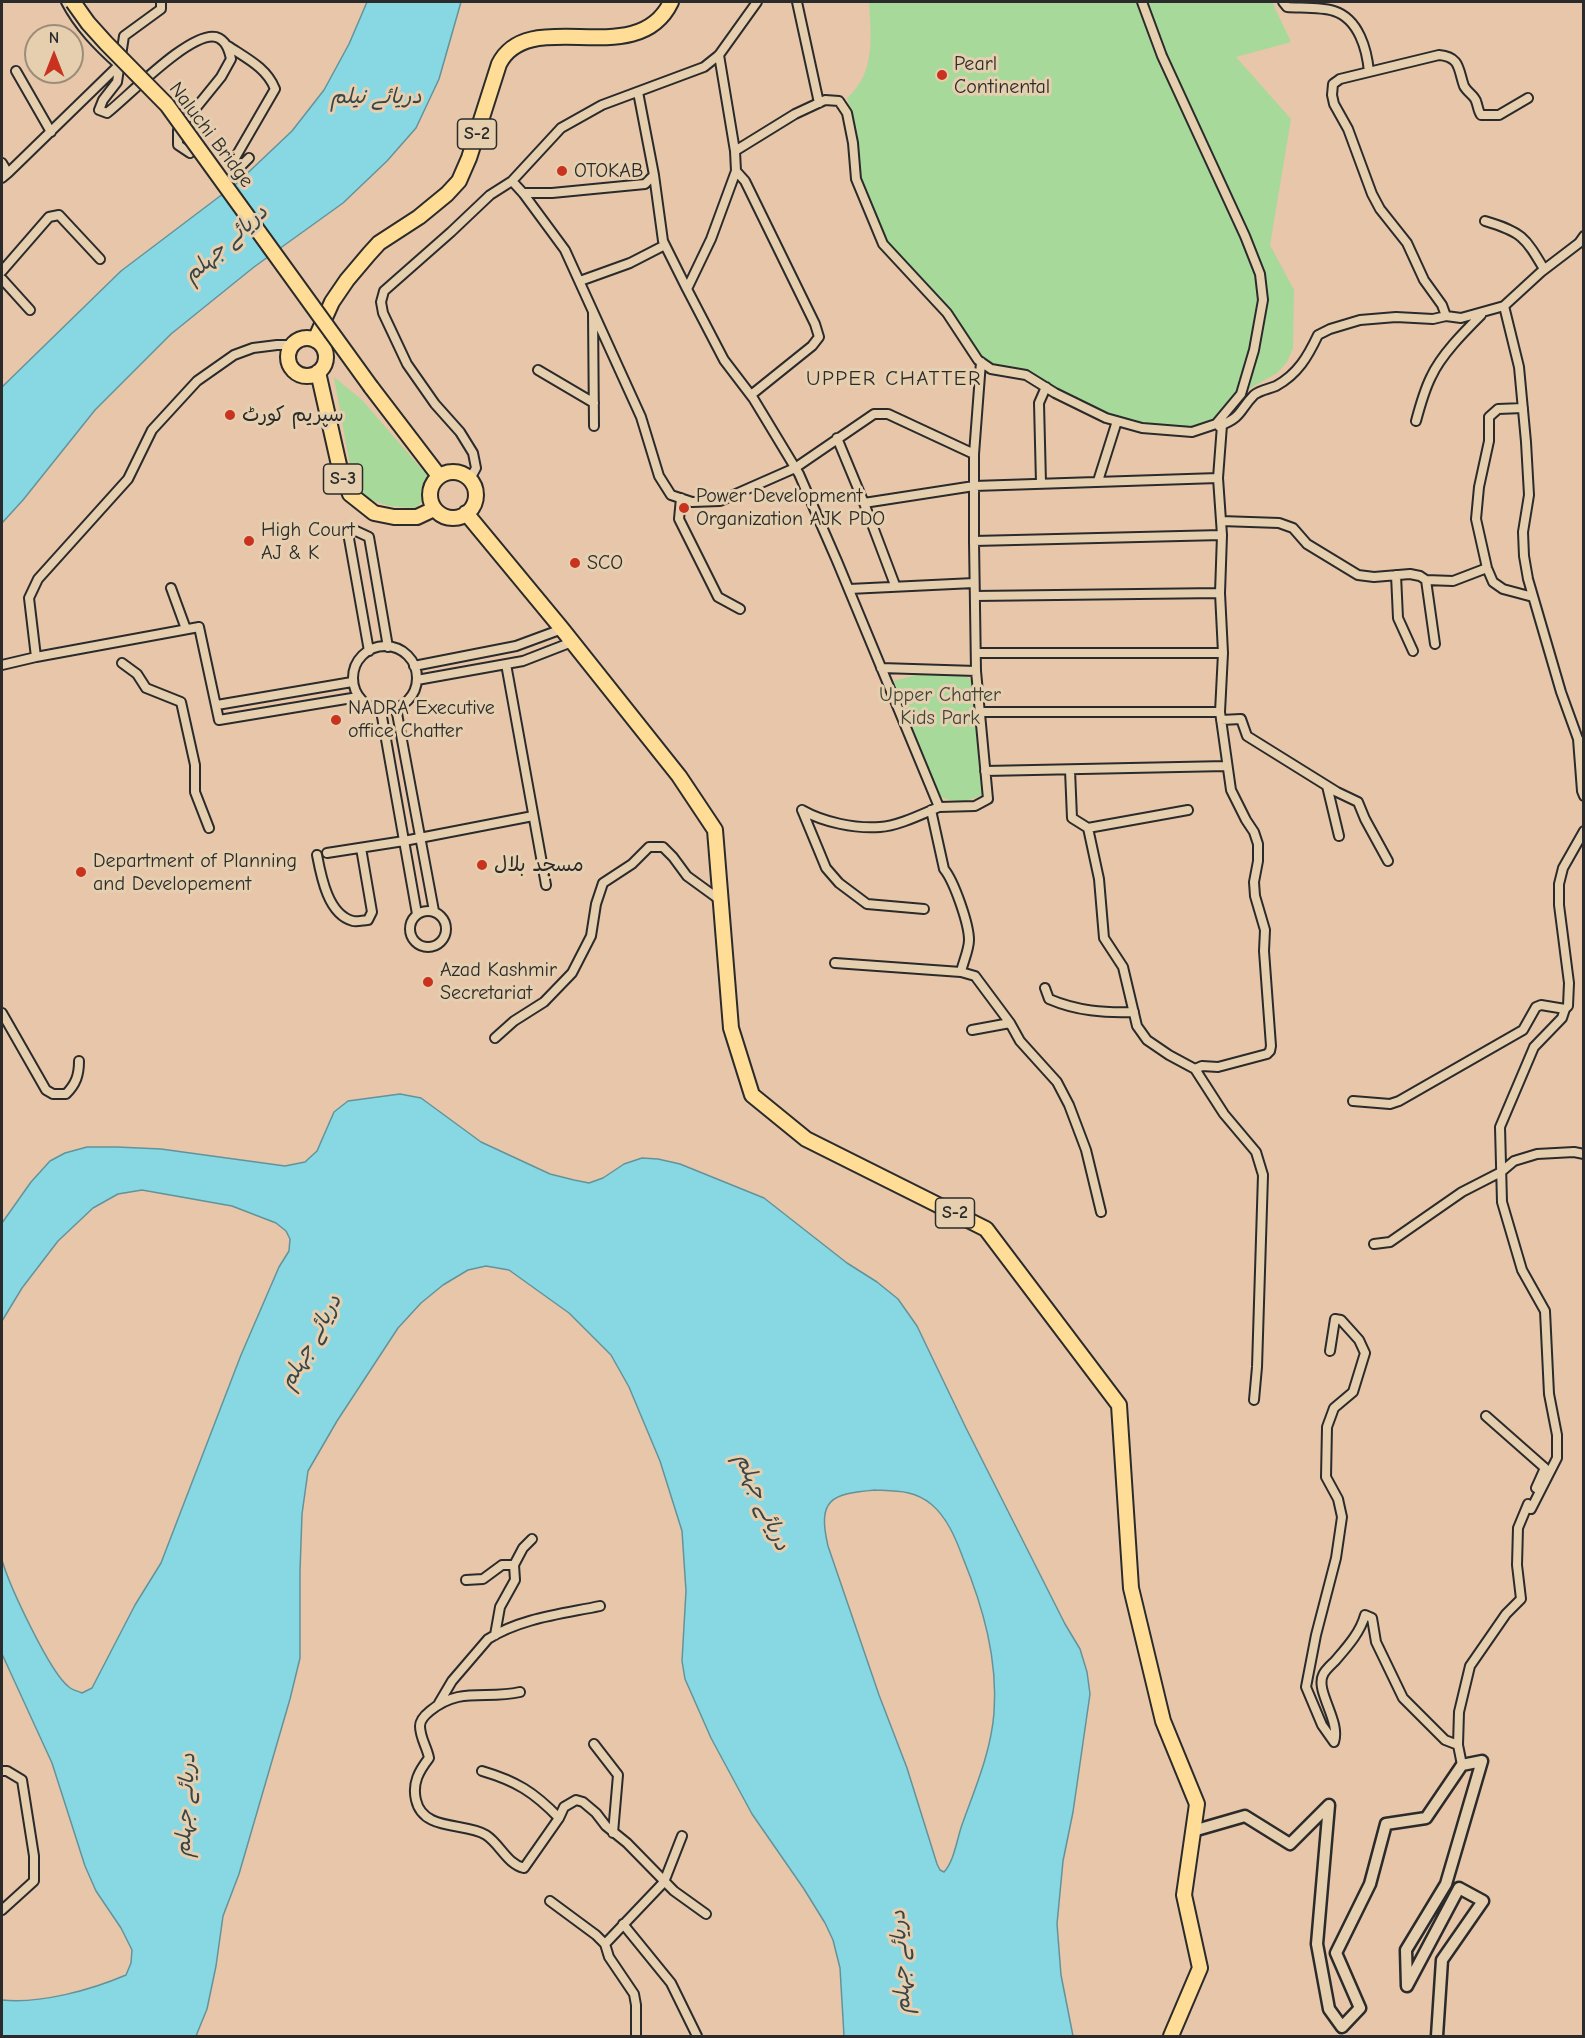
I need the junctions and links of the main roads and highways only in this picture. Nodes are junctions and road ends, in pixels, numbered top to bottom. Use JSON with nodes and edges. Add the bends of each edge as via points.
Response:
{"nodes":[{"id":1,"x":73,"y":2,"type":"edge"},
{"id":2,"x":671,"y":2,"type":"edge"},
{"id":3,"x":315,"y":340,"type":"junction"},
{"id":4,"x":318,"y":372,"type":"junction"},
{"id":5,"x":440,"y":476,"type":"junction"},
{"id":6,"x":435,"y":509,"type":"junction"},
{"id":7,"x":466,"y":513,"type":"junction"},
{"id":8,"x":1193,"y":1831,"type":"junction"},
{"id":9,"x":1171,"y":2037,"type":"edge"},
{"id":10,"x":1437,"y":2037,"type":"edge"}],
"edges":[{"from":1,"to":5,"type":"highway","name":"Naluchi Bridge","bridge":true,"via":[[94,30],[167,105]]},
{"from":2,"to":3,"type":"highway","number":"S-2","via":[[655,24],[637,33],[540,38],[521,43],[504,54],[459,181],[429,210],[369,254],[332,303]]},
{"from":3,"to":4,"type":"highway","via":[[326,356]]},
{"from":3,"to":4,"type":"highway","via":[[303,339],[293,345],[288,356],[294,372],[306,376]]},
{"from":4,"to":6,"type":"highway","number":"S-3","via":[[339,465],[350,494],[374,513],[394,517],[417,517]]},
{"from":5,"to":6,"type":"highway","via":[[429,492]]},
{"from":5,"to":7,"type":"highway","via":[[457,472],[470,479],[476,494]]},
{"from":6,"to":7,"type":"highway","via":[[452,518]]},
{"from":7,"to":8,"type":"highway","number":"S-2","via":[[679,776],[716,830],[731,1028],[752,1095],[806,1139],[986,1228],[1119,1405],[1131,1588],[1163,1721],[1197,1804]]},
{"from":8,"to":9,"type":"highway","number":"S-2","via":[[1184,1895],[1200,1968]]},
{"from":8,"to":10,"type":"main road","via":[[1245,1816],[1290,1844],[1329,1805],[1317,1944],[1329,2009],[1342,2026],[1360,2008],[1336,1953],[1370,1884],[1386,1824],[1426,1818],[1462,1765],[1482,1761],[1446,1884],[1406,1950],[1407,1986],[1460,1888],[1483,1901],[1442,1960]]}]}
